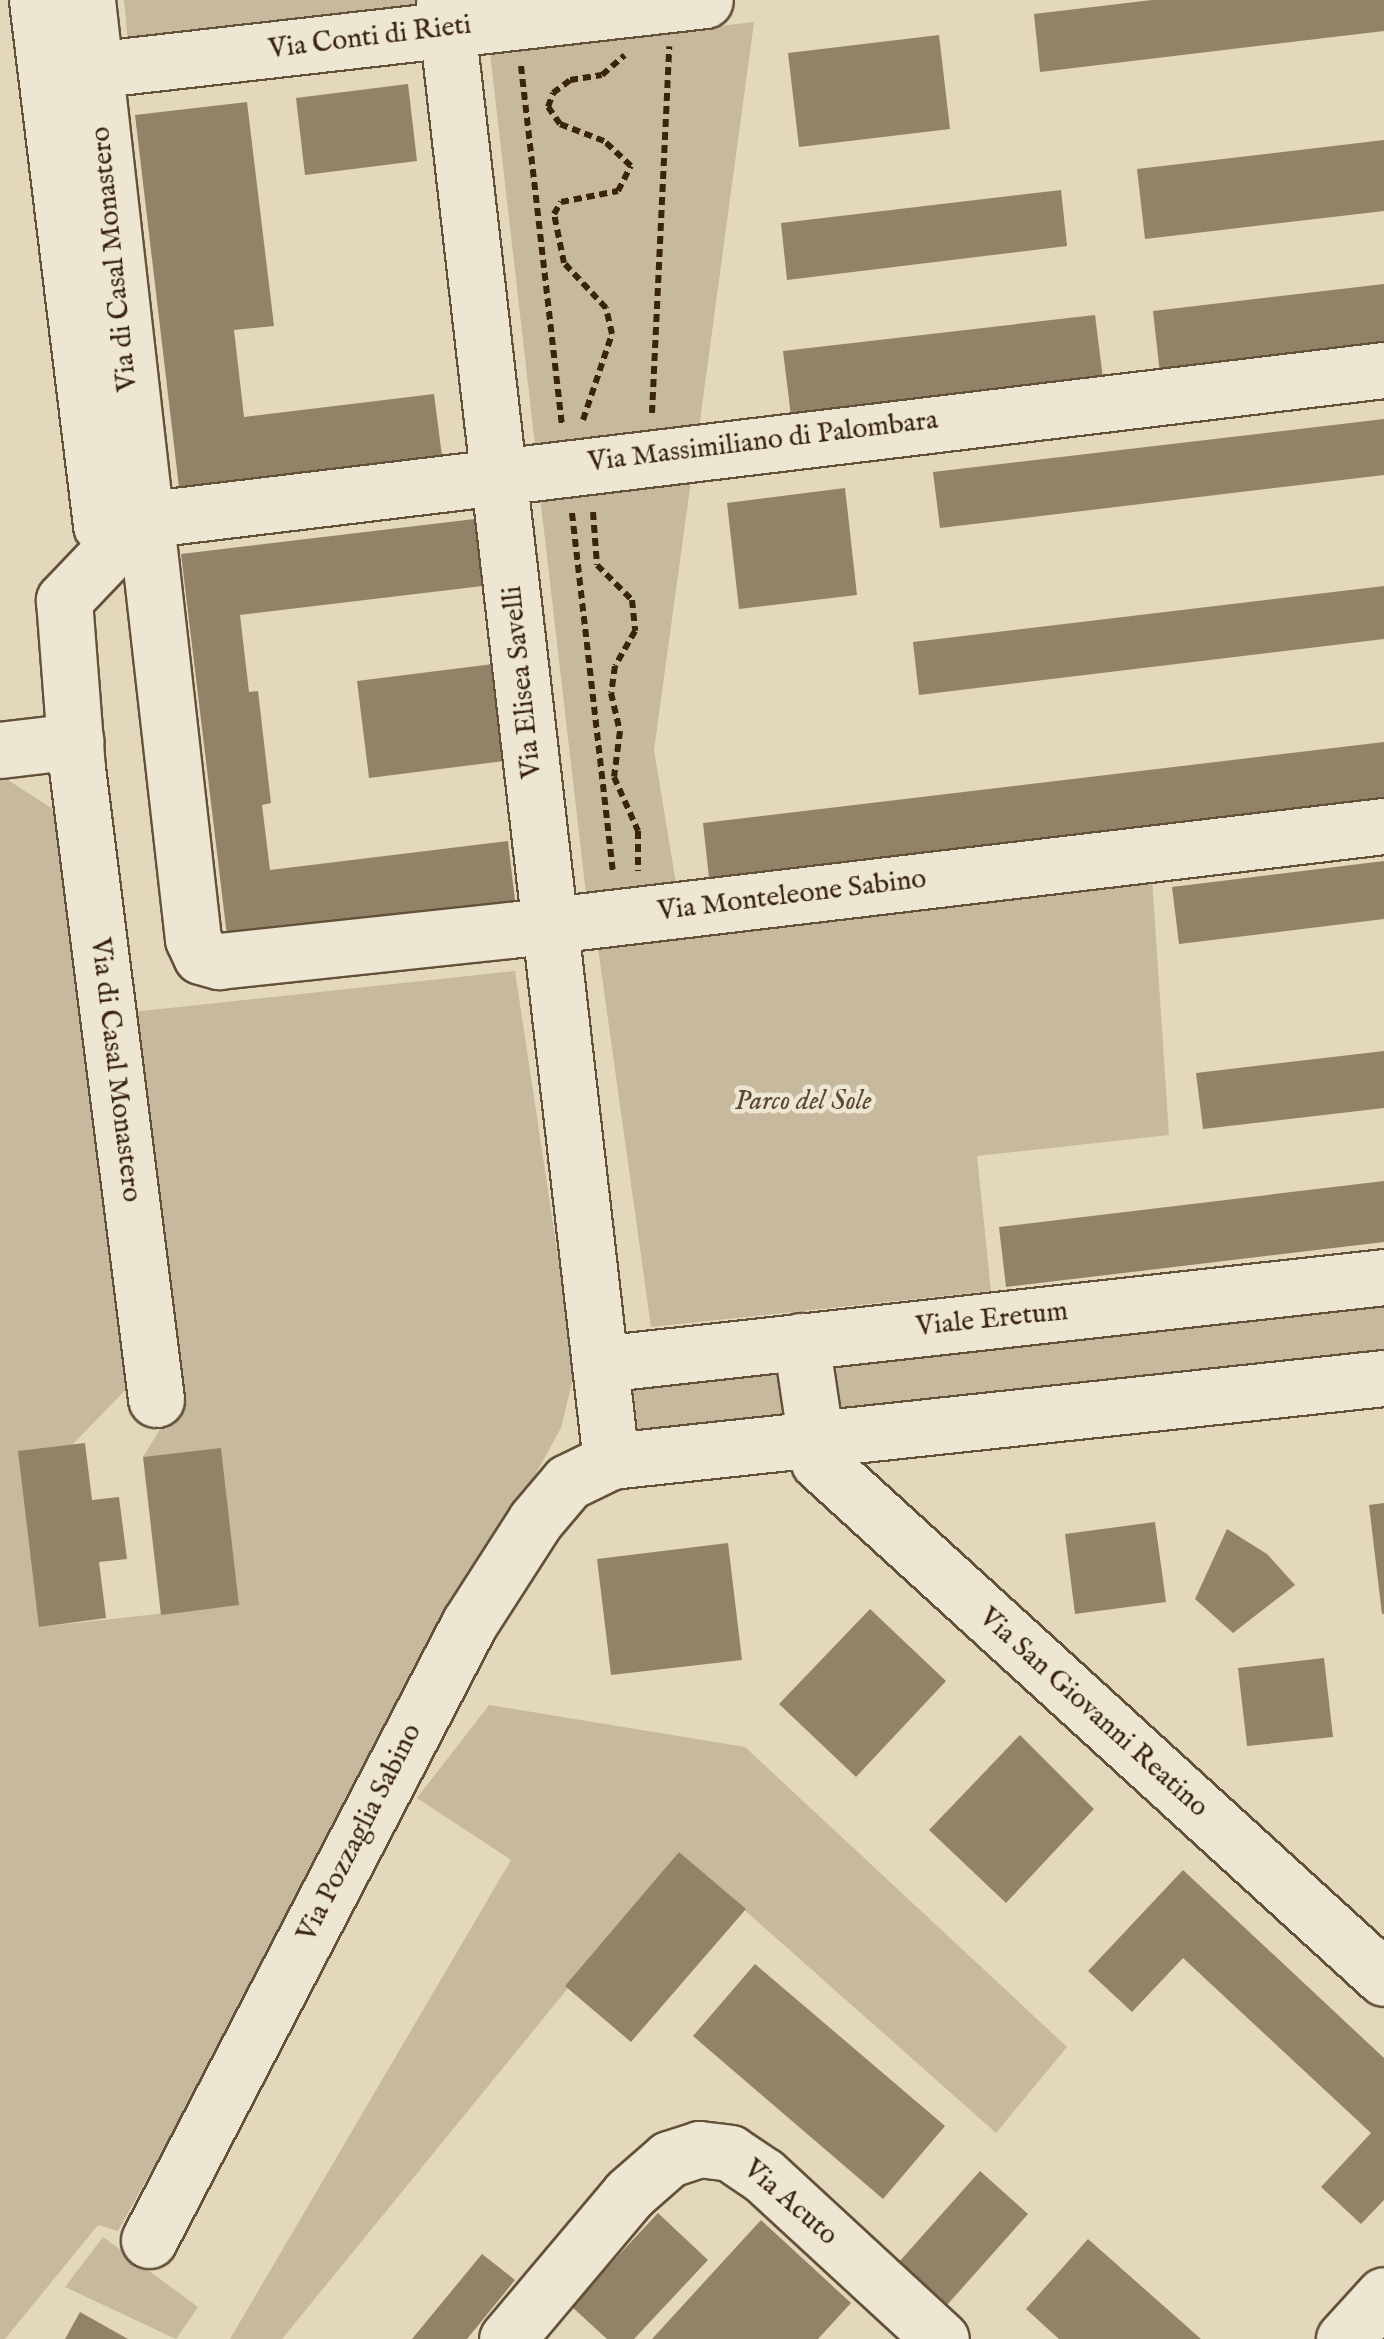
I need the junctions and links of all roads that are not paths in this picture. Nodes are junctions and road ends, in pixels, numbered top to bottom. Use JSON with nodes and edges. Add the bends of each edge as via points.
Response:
{"nodes":[{"id":1,"x":37,"y":0,"type":"edge"},
{"id":2,"x":87,"y":0,"type":"edge"},
{"id":3,"x":686,"y":2,"type":"edge"},
{"id":4,"x":446,"y":15,"type":"edge"},
{"id":5,"x":71,"y":73,"type":"junction"},
{"id":6,"x":1384,"y":370,"type":"edge"},
{"id":7,"x":500,"y":474,"type":"junction"},
{"id":8,"x":143,"y":517,"type":"junction"},
{"id":9,"x":74,"y":741,"type":"junction"},
{"id":10,"x":0,"y":750,"type":"edge"},
{"id":11,"x":1384,"y":826,"type":"edge"},
{"id":12,"x":550,"y":925,"type":"junction"},
{"id":13,"x":201,"y":956,"type":"joint"},
{"id":14,"x":1384,"y":1278,"type":"edge"},
{"id":15,"x":802,"y":1341,"type":"junction"},
{"id":16,"x":600,"y":1364,"type":"junction"},
{"id":17,"x":1384,"y":1378,"type":"edge"},
{"id":18,"x":156,"y":1399,"type":"dead end"},
{"id":19,"x":813,"y":1442,"type":"junction"},
{"id":20,"x":611,"y":1461,"type":"junction"},
{"id":21,"x":1384,"y":1978,"type":"edge"},
{"id":22,"x":149,"y":2240,"type":"dead end"},
{"id":23,"x":1384,"y":2295,"type":"edge"},
{"id":24,"x":507,"y":2339,"type":"edge"},
{"id":25,"x":941,"y":2339,"type":"edge"},
{"id":26,"x":1344,"y":2339,"type":"edge"}],
"edges":[{"from":1,"to":5,"type":"street"},
{"from":2,"to":5,"type":"street","name":"Via di Casal Monastero"},
{"from":3,"to":4,"type":"street","name":"Via Conti di Rieti"},
{"from":4,"to":5,"type":"street","name":"Via Conti di Rieti"},
{"from":4,"to":7,"type":"street","name":"Via Elisea Savelli"},
{"from":5,"to":8,"type":"street","name":"Via di Casal Monastero"},
{"from":6,"to":7,"type":"street","name":"Via Massimiliano di Palombara"},
{"from":7,"to":8,"type":"street","name":"Via Massimiliano di Palombara"},
{"from":7,"to":12,"type":"street","name":"Via Elisea Savelli"},
{"from":8,"to":9,"type":"street","name":"Via di Casal Monastero","via":[[64,600]]},
{"from":8,"to":13,"type":"street","name":"Via di Casal Monastero","via":[[193,939]]},
{"from":9,"to":10,"type":"street"},
{"from":9,"to":18,"type":"street","name":"Via di Casal Monastero"},
{"from":11,"to":12,"type":"street","name":"Via Monteleone Sabino"},
{"from":12,"to":13,"type":"street","name":"Via Monteleone Sabino","via":[[219,961]]},
{"from":12,"to":16,"type":"street","name":"Via Elisea Savelli"},
{"from":14,"to":15,"type":"street","name":"Viale Eretum"},
{"from":15,"to":16,"type":"street","name":"Viale Eretum"},
{"from":15,"to":19,"type":"street"},
{"from":16,"to":20,"type":"street","name":"Via Elisea Savelli"},
{"from":17,"to":19,"type":"street"},
{"from":19,"to":20,"type":"street"},
{"from":19,"to":21,"type":"street","name":"Via San Giovanni Reatino","via":[[819,1462]]},
{"from":20,"to":22,"type":"street","name":"Via Pozzaglia Sabino","via":[[558,1491],[469,1624]]},
{"from":23,"to":26,"type":"street"},
{"from":24,"to":25,"type":"street","name":"Via Acuto","via":[[629,2194],[670,2160],[698,2149],[730,2153],[763,2174]]}]}
